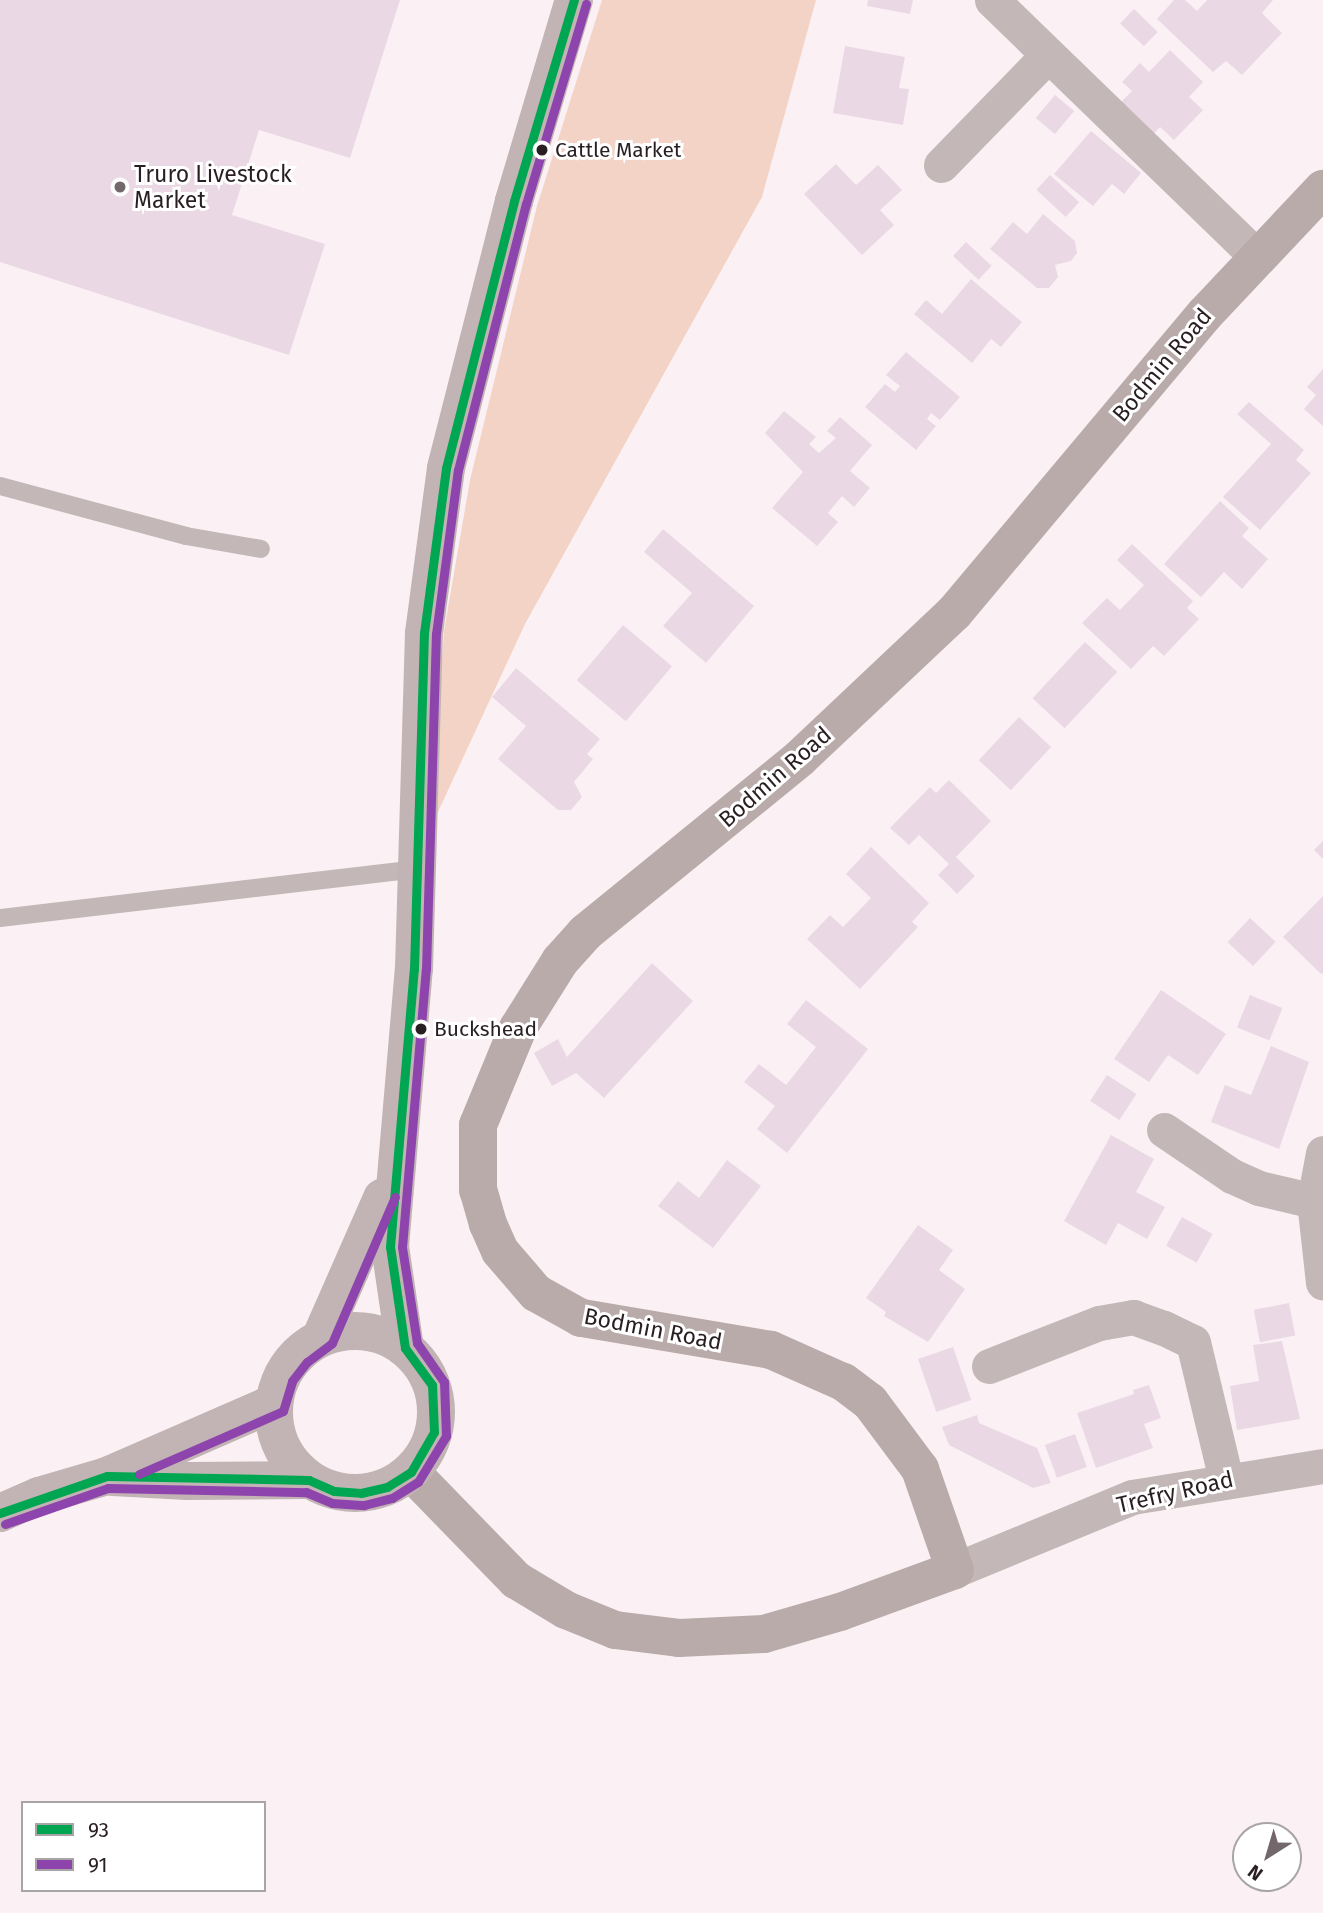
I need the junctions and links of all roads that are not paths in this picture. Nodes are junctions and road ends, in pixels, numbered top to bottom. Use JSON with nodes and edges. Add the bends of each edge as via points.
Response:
{"nodes":[{"id":1,"x":574,"y":0,"type":"edge"},
{"id":2,"x":992,"y":0,"type":"edge"},
{"id":3,"x":1048,"y":55,"type":"junction"},
{"id":4,"x":941,"y":165,"type":"dead end"},
{"id":5,"x":1323,"y":189,"type":"edge"},
{"id":6,"x":1258,"y":258,"type":"junction"},
{"id":7,"x":0,"y":486,"type":"edge"},
{"id":8,"x":261,"y":549,"type":"dead end"},
{"id":9,"x":415,"y":869,"type":"junction"},
{"id":10,"x":0,"y":918,"type":"edge"},
{"id":11,"x":1164,"y":1130,"type":"dead end"},
{"id":12,"x":1323,"y":1153,"type":"edge"},
{"id":13,"x":394,"y":1164,"type":"junction"},
{"id":14,"x":1314,"y":1200,"type":"junction"},
{"id":15,"x":1323,"y":1283,"type":"edge"},
{"id":16,"x":321,"y":1337,"type":"junction"},
{"id":17,"x":405,"y":1348,"type":"junction"},
{"id":18,"x":989,"y":1366,"type":"dead end"},
{"id":19,"x":274,"y":1403,"type":"junction"},
{"id":20,"x":1323,"y":1465,"type":"edge"},
{"id":21,"x":411,"y":1472,"type":"junction"},
{"id":22,"x":107,"y":1476,"type":"junction"},
{"id":23,"x":1226,"y":1479,"type":"junction"},
{"id":24,"x":310,"y":1480,"type":"junction"},
{"id":25,"x":0,"y":1513,"type":"edge"},
{"id":26,"x":955,"y":1570,"type":"junction"}],
"edges":[{"from":1,"to":9,"type":"highway","via":[[514,201],[446,468],[424,633]]},
{"from":2,"to":3,"type":"street"},
{"from":3,"to":4,"type":"street"},
{"from":3,"to":6,"type":"street"},
{"from":5,"to":6,"type":"street","name":"Bodmin Road"},
{"from":6,"to":26,"type":"street","name":"Bodmin Road","via":[[1205,314],[954,613],[800,758],[568,952],[518,1028],[478,1125],[478,1190],[488,1224],[508,1262],[536,1293],[582,1318],[771,1350],[844,1382],[870,1402],[920,1469]]},
{"from":7,"to":8,"type":"lane","via":[[186,536]]},
{"from":9,"to":10,"type":"lane"},
{"from":9,"to":13,"type":"highway","via":[[414,969]]},
{"from":11,"to":14,"type":"street","via":[[1231,1176],[1259,1188]]},
{"from":12,"to":14,"type":"street"},
{"from":13,"to":16,"type":"highway","via":[[363,1247]]},
{"from":13,"to":17,"type":"highway","via":[[390,1247]]},
{"from":14,"to":15,"type":"street"},
{"from":16,"to":17,"type":"highway","via":[[350,1330],[379,1334]]},
{"from":16,"to":19,"type":"highway","via":[[281,1376]]},
{"from":17,"to":21,"type":"highway","via":[[427,1375],[437,1409],[425,1454]]},
{"from":18,"to":23,"type":"street","via":[[1099,1322],[1133,1317],[1164,1328],[1193,1342]]},
{"from":19,"to":22,"type":"highway"},
{"from":19,"to":24,"type":"highway","via":[[281,1446]]},
{"from":20,"to":23,"type":"street","name":"Trefry Road"},
{"from":21,"to":24,"type":"highway","via":[[387,1487],[361,1493],[334,1491]]},
{"from":21,"to":26,"type":"street","via":[[516,1580],[566,1610],[615,1630],[679,1638],[764,1634]]},
{"from":22,"to":24,"type":"highway"},
{"from":22,"to":25,"type":"highway"},
{"from":23,"to":26,"type":"street","name":"Trefry Road","via":[[1132,1497]]}]}
